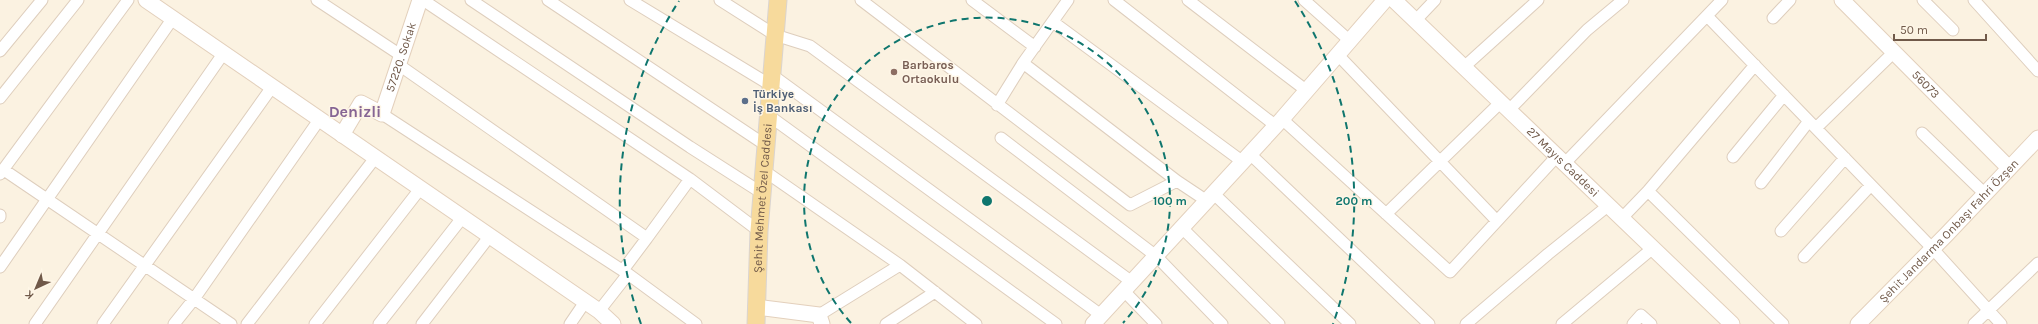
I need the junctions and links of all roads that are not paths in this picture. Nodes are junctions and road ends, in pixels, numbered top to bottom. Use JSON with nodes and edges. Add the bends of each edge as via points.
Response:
{"nodes":[{"id":1,"x":42,"y":0,"type":"edge"},
{"id":2,"x":78,"y":0,"type":"edge"},
{"id":3,"x":128,"y":0,"type":"edge"},
{"id":4,"x":146,"y":0,"type":"edge"},
{"id":5,"x":318,"y":0,"type":"edge"},
{"id":6,"x":421,"y":0,"type":"edge"},
{"id":7,"x":471,"y":0,"type":"edge"},
{"id":8,"x":548,"y":0,"type":"edge"},
{"id":9,"x":630,"y":0,"type":"edge"},
{"id":10,"x":720,"y":0,"type":"edge"},
{"id":11,"x":778,"y":0,"type":"edge"},
{"id":12,"x":861,"y":0,"type":"edge"},
{"id":13,"x":972,"y":0,"type":"edge"},
{"id":14,"x":1068,"y":0,"type":"edge"},
{"id":15,"x":1114,"y":0,"type":"edge"},
{"id":16,"x":1188,"y":0,"type":"edge"},
{"id":17,"x":1304,"y":0,"type":"edge"},
{"id":18,"x":1385,"y":0,"type":"edge"},
{"id":19,"x":1394,"y":0,"type":"edge"},
{"id":20,"x":1435,"y":0,"type":"edge"},
{"id":21,"x":1538,"y":0,"type":"edge"},
{"id":22,"x":1623,"y":0,"type":"edge"},
{"id":23,"x":1722,"y":0,"type":"edge"},
{"id":24,"x":1790,"y":0,"type":"edge"},
{"id":25,"x":1842,"y":0,"type":"edge"},
{"id":26,"x":1923,"y":0,"type":"edge"},
{"id":27,"x":1974,"y":0,"type":"edge"},
{"id":28,"x":1708,"y":17,"type":"junction"},
{"id":29,"x":172,"y":18,"type":"junction"},
{"id":30,"x":1773,"y":18,"type":"dead end"},
{"id":31,"x":1415,"y":21,"type":"junction"},
{"id":32,"x":1053,"y":22,"type":"junction"},
{"id":33,"x":1953,"y":30,"type":"dead end"},
{"id":34,"x":775,"y":35,"type":"junction"},
{"id":35,"x":1350,"y":41,"type":"junction"},
{"id":36,"x":1035,"y":47,"type":"junction"},
{"id":37,"x":0,"y":50,"type":"edge"},
{"id":38,"x":1894,"y":52,"type":"junction"},
{"id":39,"x":224,"y":54,"type":"junction"},
{"id":40,"x":1338,"y":55,"type":"junction"},
{"id":41,"x":400,"y":61,"type":"junction"},
{"id":42,"x":1023,"y":63,"type":"junction"},
{"id":43,"x":1464,"y":66,"type":"junction"},
{"id":44,"x":1755,"y":66,"type":"junction"},
{"id":45,"x":2038,"y":71,"type":"edge"},
{"id":46,"x":772,"y":80,"type":"junction"},
{"id":47,"x":272,"y":88,"type":"junction"},
{"id":48,"x":1307,"y":91,"type":"junction"},
{"id":49,"x":1784,"y":95,"type":"junction"},
{"id":50,"x":0,"y":98,"type":"edge"},
{"id":51,"x":998,"y":105,"type":"junction"},
{"id":52,"x":1505,"y":106,"type":"junction"},
{"id":53,"x":382,"y":114,"type":"junction"},
{"id":54,"x":768,"y":116,"type":"junction"},
{"id":55,"x":319,"y":120,"type":"junction"},
{"id":56,"x":1279,"y":123,"type":"junction"},
{"id":57,"x":1812,"y":125,"type":"junction"},
{"id":58,"x":1922,"y":133,"type":"dead end"},
{"id":59,"x":342,"y":135,"type":"junction"},
{"id":60,"x":1001,"y":138,"type":"dead end"},
{"id":61,"x":2038,"y":139,"type":"edge"},
{"id":62,"x":764,"y":144,"type":"junction"},
{"id":63,"x":1733,"y":157,"type":"dead end"},
{"id":64,"x":374,"y":158,"type":"junction"},
{"id":65,"x":1247,"y":158,"type":"junction"},
{"id":66,"x":1845,"y":158,"type":"junction"},
{"id":67,"x":1561,"y":159,"type":"junction"},
{"id":68,"x":1440,"y":161,"type":"junction"},
{"id":69,"x":2009,"y":168,"type":"junction"},
{"id":70,"x":763,"y":170,"type":"junction"},
{"id":71,"x":2,"y":172,"type":"edge"},
{"id":72,"x":690,"y":179,"type":"junction"},
{"id":73,"x":1177,"y":181,"type":"junction"},
{"id":74,"x":1760,"y":183,"type":"dead end"},
{"id":75,"x":1871,"y":185,"type":"junction"},
{"id":76,"x":420,"y":189,"type":"junction"},
{"id":77,"x":1648,"y":191,"type":"junction"},
{"id":78,"x":762,"y":193,"type":"junction"},
{"id":79,"x":1985,"y":194,"type":"junction"},
{"id":80,"x":1210,"y":198,"type":"junction"},
{"id":81,"x":47,"y":199,"type":"junction"},
{"id":82,"x":1609,"y":205,"type":"junction"},
{"id":83,"x":1386,"y":214,"type":"junction"},
{"id":84,"x":462,"y":218,"type":"junction"},
{"id":85,"x":1622,"y":218,"type":"junction"},
{"id":86,"x":1497,"y":220,"type":"junction"},
{"id":87,"x":1182,"y":228,"type":"junction"},
{"id":88,"x":758,"y":231,"type":"junction"},
{"id":89,"x":1781,"y":231,"type":"dead end"},
{"id":90,"x":98,"y":235,"type":"junction"},
{"id":91,"x":489,"y":237,"type":"junction"},
{"id":92,"x":647,"y":238,"type":"junction"},
{"id":93,"x":1653,"y":248,"type":"junction"},
{"id":94,"x":1933,"y":249,"type":"junction"},
{"id":95,"x":1156,"y":256,"type":"junction"},
{"id":96,"x":1804,"y":257,"type":"dead end"},
{"id":97,"x":2038,"y":263,"type":"edge"},
{"id":98,"x":900,"y":265,"type":"junction"},
{"id":99,"x":0,"y":267,"type":"edge"},
{"id":100,"x":145,"y":267,"type":"junction"},
{"id":101,"x":626,"y":272,"type":"junction"},
{"id":102,"x":1128,"y":286,"type":"junction"},
{"id":103,"x":935,"y":292,"type":"junction"},
{"id":104,"x":194,"y":299,"type":"junction"},
{"id":105,"x":586,"y":302,"type":"junction"},
{"id":106,"x":756,"y":307,"type":"junction"},
{"id":107,"x":1988,"y":310,"type":"junction"},
{"id":108,"x":599,"y":311,"type":"junction"},
{"id":109,"x":820,"y":319,"type":"edge"},
{"id":110,"x":1097,"y":320,"type":"edge"},
{"id":111,"x":973,"y":323,"type":"edge"},
{"id":112,"x":35,"y":324,"type":"edge"},
{"id":113,"x":103,"y":324,"type":"edge"},
{"id":114,"x":174,"y":324,"type":"edge"},
{"id":115,"x":231,"y":324,"type":"edge"},
{"id":116,"x":247,"y":324,"type":"edge"},
{"id":117,"x":315,"y":324,"type":"edge"},
{"id":118,"x":379,"y":324,"type":"edge"},
{"id":119,"x":422,"y":324,"type":"edge"},
{"id":120,"x":570,"y":324,"type":"edge"},
{"id":121,"x":613,"y":324,"type":"edge"},
{"id":122,"x":696,"y":324,"type":"edge"},
{"id":123,"x":756,"y":324,"type":"edge"},
{"id":124,"x":886,"y":324,"type":"edge"},
{"id":125,"x":1056,"y":324,"type":"edge"},
{"id":126,"x":1156,"y":324,"type":"edge"},
{"id":127,"x":1222,"y":324,"type":"edge"},
{"id":128,"x":1279,"y":324,"type":"edge"},
{"id":129,"x":1350,"y":324,"type":"edge"},
{"id":130,"x":1429,"y":324,"type":"edge"},
{"id":131,"x":1466,"y":324,"type":"edge"},
{"id":132,"x":1562,"y":324,"type":"edge"},
{"id":133,"x":1633,"y":324,"type":"edge"},
{"id":134,"x":1651,"y":324,"type":"edge"},
{"id":135,"x":1732,"y":324,"type":"edge"},
{"id":136,"x":1783,"y":324,"type":"edge"},
{"id":137,"x":1858,"y":324,"type":"edge"},
{"id":138,"x":1974,"y":324,"type":"edge"},
{"id":139,"x":2001,"y":324,"type":"edge"}],
"edges":[{"from":1,"to":37,"type":"street"},
{"from":2,"to":50,"type":"street"},
{"from":3,"to":71,"type":"street"},
{"from":4,"to":29,"type":"street"},
{"from":5,"to":41,"type":"street"},
{"from":6,"to":41,"type":"street","name":"57220. Sokak"},
{"from":6,"to":72,"type":"street"},
{"from":7,"to":78,"type":"street"},
{"from":8,"to":62,"type":"street"},
{"from":9,"to":46,"type":"street"},
{"from":10,"to":34,"type":"street"},
{"from":11,"to":34,"type":"main road","name":"Şehit Mehmet Özel Caddesi"},
{"from":12,"to":51,"type":"street"},
{"from":13,"to":36,"type":"street"},
{"from":14,"to":32,"type":"street"},
{"from":15,"to":56,"type":"street"},
{"from":16,"to":48,"type":"street"},
{"from":17,"to":35,"type":"street"},
{"from":18,"to":35,"type":"street"},
{"from":19,"to":31,"type":"street","name":"27 Mayıs Caddesi"},
{"from":20,"to":31,"type":"street"},
{"from":21,"to":43,"type":"street"},
{"from":22,"to":52,"type":"street"},
{"from":23,"to":28,"type":"street"},
{"from":24,"to":30,"type":"street"},
{"from":25,"to":38,"type":"street","name":"56073"},
{"from":26,"to":33,"type":"street"},
{"from":27,"to":45,"type":"street"},
{"from":28,"to":44,"type":"street"},
{"from":28,"to":67,"type":"street"},
{"from":29,"to":39,"type":"street"},
{"from":29,"to":81,"type":"street"},
{"from":31,"to":43,"type":"street","name":"27 Mayıs Caddesi"},
{"from":32,"to":36,"type":"street"},
{"from":32,"to":65,"type":"street"},
{"from":34,"to":46,"type":"main road","name":"Şehit Mehmet Özel Caddesi"},
{"from":34,"to":102,"type":"street","via":[[810,46]]},
{"from":35,"to":40,"type":"street"},
{"from":36,"to":42,"type":"street"},
{"from":38,"to":57,"type":"street"},
{"from":38,"to":69,"type":"street","name":"56073"},
{"from":39,"to":47,"type":"street"},
{"from":39,"to":90,"type":"street"},
{"from":40,"to":48,"type":"street"},
{"from":40,"to":68,"type":"street"},
{"from":41,"to":53,"type":"street","name":"57220. Sokak"},
{"from":41,"to":92,"type":"street"},
{"from":42,"to":51,"type":"street"},
{"from":42,"to":73,"type":"street"},
{"from":43,"to":52,"type":"street","name":"27 Mayıs Caddesi"},
{"from":44,"to":49,"type":"street"},
{"from":44,"to":77,"type":"street"},
{"from":46,"to":54,"type":"main road","name":"Şehit Mehmet Özel Caddesi"},
{"from":46,"to":110,"type":"street"},
{"from":47,"to":55,"type":"street"},
{"from":47,"to":100,"type":"street"},
{"from":48,"to":56,"type":"street"},
{"from":49,"to":57,"type":"street"},
{"from":49,"to":63,"type":"street"},
{"from":51,"to":73,"type":"street","via":[[1130,204]]},
{"from":52,"to":67,"type":"street","name":"27 Mayıs Caddesi"},
{"from":52,"to":68,"type":"street"},
{"from":53,"to":59,"type":"street","via":[[361,103]]},
{"from":53,"to":101,"type":"street"},
{"from":54,"to":62,"type":"main road","name":"Şehit Mehmet Özel Caddesi"},
{"from":54,"to":125,"type":"street"},
{"from":55,"to":59,"type":"street"},
{"from":55,"to":104,"type":"street"},
{"from":56,"to":65,"type":"street"},
{"from":56,"to":83,"type":"street"},
{"from":57,"to":66,"type":"street"},
{"from":57,"to":74,"type":"street"},
{"from":58,"to":79,"type":"street"},
{"from":59,"to":64,"type":"street"},
{"from":60,"to":95,"type":"street"},
{"from":61,"to":69,"type":"street","name":"Şehit Jandarma Onbaşı Fahri Özşen"},
{"from":62,"to":70,"type":"main road","name":"Şehit Mehmet Özel Caddesi"},
{"from":64,"to":76,"type":"street"},
{"from":64,"to":116,"type":"street"},
{"from":65,"to":80,"type":"street"},
{"from":65,"to":130,"type":"street"},
{"from":66,"to":75,"type":"street"},
{"from":66,"to":89,"type":"street"},
{"from":67,"to":82,"type":"street","name":"27 Mayıs Caddesi"},
{"from":67,"to":86,"type":"street"},
{"from":68,"to":83,"type":"street"},
{"from":68,"to":86,"type":"street"},
{"from":69,"to":79,"type":"street","name":"Şehit Jandarma Onbaşı Fahri Özşen"},
{"from":70,"to":78,"type":"main road","name":"Şehit Mehmet Özel Caddesi"},
{"from":70,"to":98,"type":"street"},
{"from":71,"to":81,"type":"street"},
{"from":72,"to":88,"type":"street"},
{"from":72,"to":92,"type":"street"},
{"from":73,"to":80,"type":"street"},
{"from":75,"to":94,"type":"street"},
{"from":75,"to":96,"type":"street"},
{"from":76,"to":84,"type":"street"},
{"from":76,"to":117,"type":"street"},
{"from":77,"to":85,"type":"street"},
{"from":77,"to":136,"type":"street"},
{"from":78,"to":88,"type":"main road","name":"Şehit Mehmet Özel Caddesi"},
{"from":79,"to":94,"type":"street","name":"Şehit Jandarma Onbaşı Fahri Özşen"},
{"from":80,"to":87,"type":"street"},
{"from":80,"to":129,"type":"street"},
{"from":81,"to":90,"type":"street"},
{"from":81,"to":99,"type":"street"},
{"from":82,"to":85,"type":"street","name":"27 Mayıs Caddesi"},
{"from":82,"to":131,"type":"street"},
{"from":83,"to":86,"type":"street","via":[[1450,272]]},
{"from":84,"to":91,"type":"street"},
{"from":84,"to":118,"type":"street"},
{"from":85,"to":93,"type":"street","name":"27 Mayıs Caddesi"},
{"from":87,"to":95,"type":"street"},
{"from":87,"to":128,"type":"street"},
{"from":88,"to":106,"type":"main road","name":"Şehit Mehmet Özel Caddesi"},
{"from":90,"to":100,"type":"street"},
{"from":90,"to":112,"type":"street"},
{"from":91,"to":105,"type":"street"},
{"from":91,"to":119,"type":"street"},
{"from":92,"to":101,"type":"street"},
{"from":93,"to":132,"type":"street"},
{"from":93,"to":135,"type":"street","name":"27 Mayıs Caddesi"},
{"from":94,"to":107,"type":"street"},
{"from":94,"to":137,"type":"street","name":"Şehit Jandarma Onbaşı Fahri Özşen"},
{"from":95,"to":102,"type":"street"},
{"from":95,"to":127,"type":"street"},
{"from":97,"to":107,"type":"street"},
{"from":98,"to":103,"type":"street"},
{"from":98,"to":109,"type":"street"},
{"from":100,"to":104,"type":"street"},
{"from":100,"to":113,"type":"street"},
{"from":101,"to":108,"type":"street"},
{"from":101,"to":122,"type":"street"},
{"from":102,"to":110,"type":"street"},
{"from":102,"to":126,"type":"street"},
{"from":103,"to":111,"type":"street"},
{"from":103,"to":124,"type":"street"},
{"from":104,"to":114,"type":"street"},
{"from":104,"to":115,"type":"street"},
{"from":105,"to":108,"type":"street"},
{"from":105,"to":120,"type":"street"},
{"from":106,"to":109,"type":"street"},
{"from":106,"to":123,"type":"main road","name":"Şehit Mehmet Özel Caddesi"},
{"from":107,"to":138,"type":"street"},
{"from":107,"to":139,"type":"street"},
{"from":108,"to":121,"type":"street"},
{"from":133,"to":134,"type":"street","via":[[1641,315]]}]}
